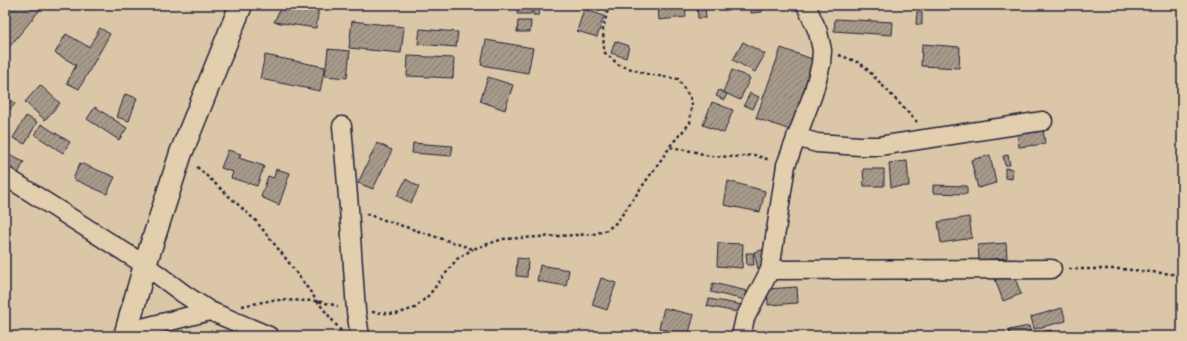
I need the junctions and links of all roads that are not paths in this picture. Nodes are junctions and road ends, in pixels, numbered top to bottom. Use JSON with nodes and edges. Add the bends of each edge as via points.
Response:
{"nodes":[{"id":1,"x":240,"y":5,"type":"edge"},
{"id":2,"x":806,"y":5,"type":"edge"},
{"id":3,"x":1043,"y":121,"type":"dead end"},
{"id":4,"x":342,"y":126,"type":"dead end"},
{"id":5,"x":796,"y":137,"type":"junction"},
{"id":6,"x":5,"y":176,"type":"edge"},
{"id":7,"x":145,"y":264,"type":"junction"},
{"id":8,"x":1052,"y":269,"type":"road end"},
{"id":9,"x":770,"y":270,"type":"junction"},
{"id":10,"x":210,"y":311,"type":"junction"},
{"id":11,"x":125,"y":334,"type":"edge"},
{"id":12,"x":269,"y":336,"type":"edge"},
{"id":13,"x":360,"y":336,"type":"edge"},
{"id":14,"x":741,"y":336,"type":"edge"}],
"edges":[{"from":1,"to":7,"type":"street","via":[[181,153]]},
{"from":2,"to":5,"type":"street","via":[[818,32],[822,50],[821,64],[813,94]]},
{"from":3,"to":5,"type":"street","via":[[879,146],[817,143]]},
{"from":4,"to":13,"type":"street"},
{"from":5,"to":9,"type":"street","via":[[786,165]]},
{"from":6,"to":7,"type":"street"},
{"from":7,"to":10,"type":"street"},
{"from":7,"to":11,"type":"street"},
{"from":8,"to":9,"type":"street"},
{"from":9,"to":14,"type":"street","via":[[745,318]]},
{"from":10,"to":11,"type":"street"},
{"from":10,"to":12,"type":"street"}]}
